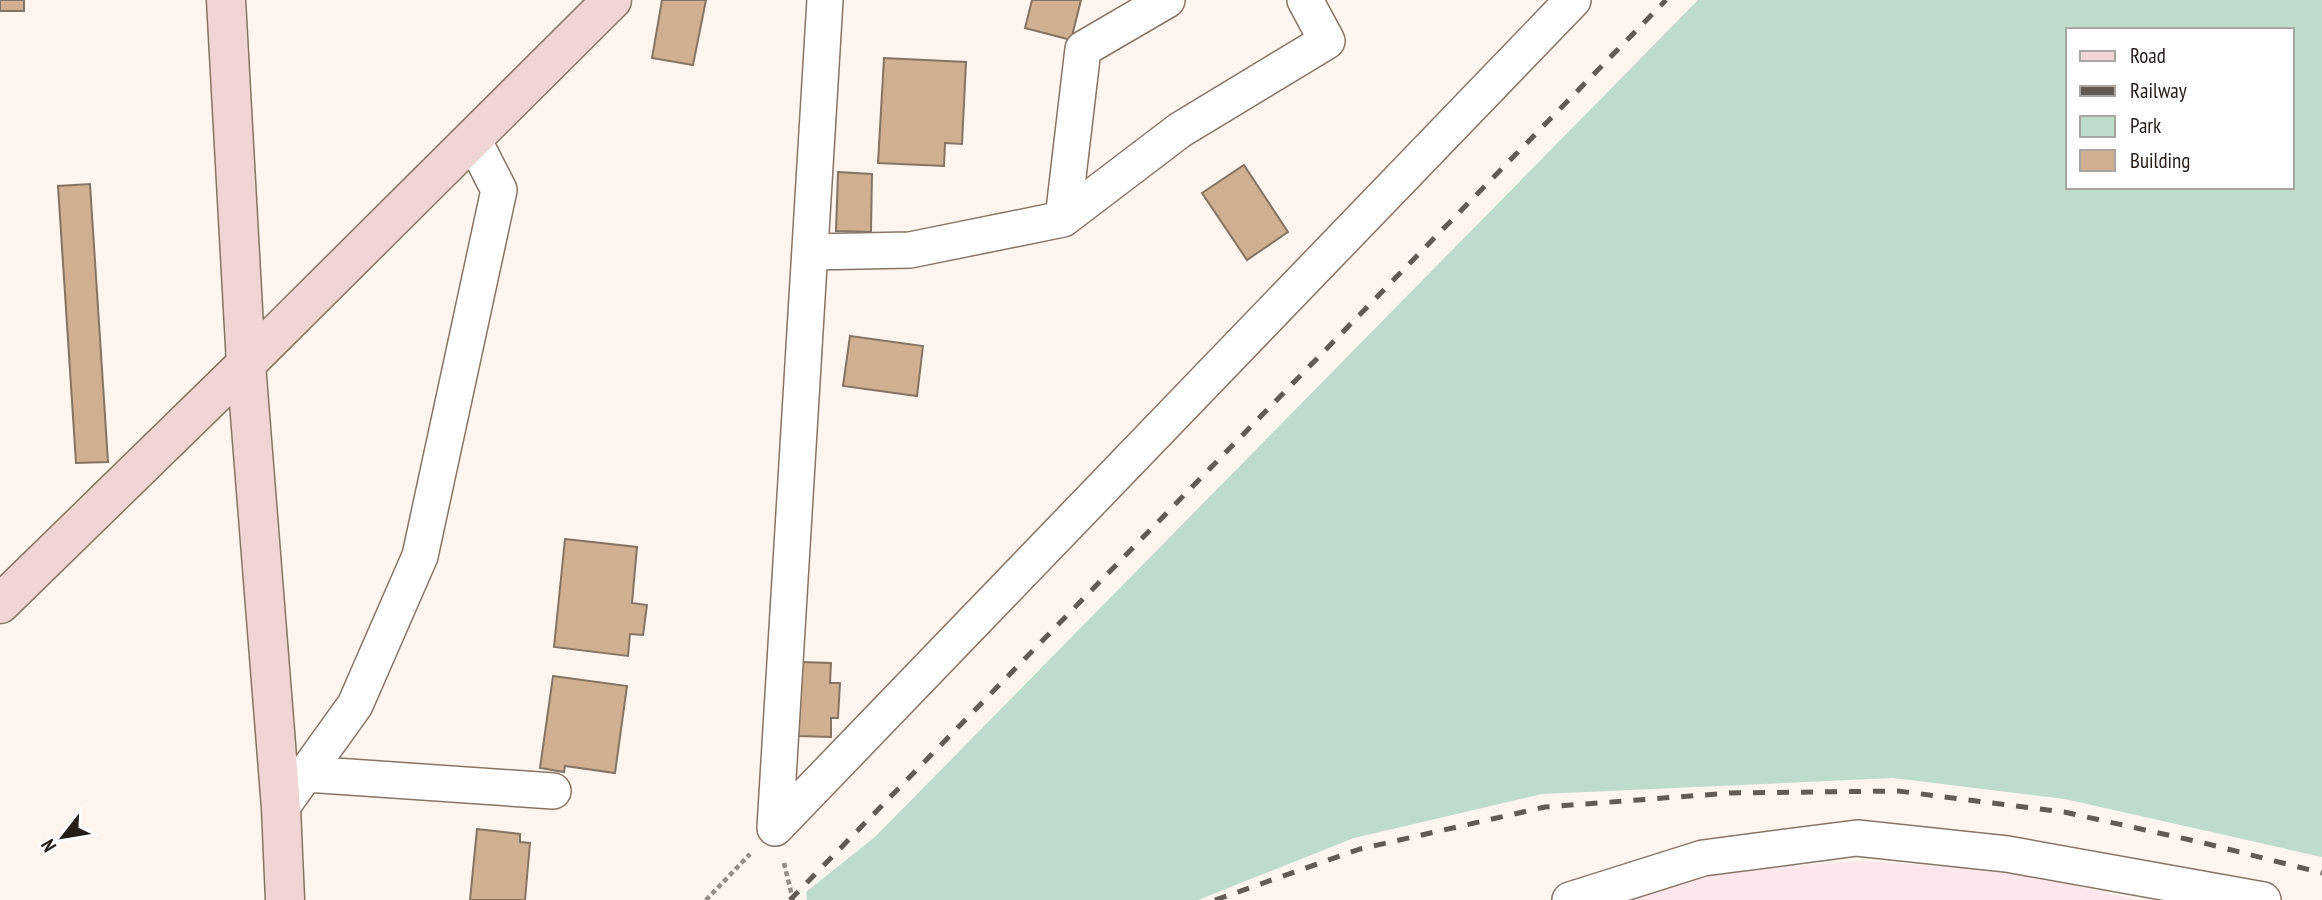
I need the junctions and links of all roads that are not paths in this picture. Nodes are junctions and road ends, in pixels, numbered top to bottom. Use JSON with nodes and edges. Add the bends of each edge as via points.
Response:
{"nodes":[{"id":1,"x":226,"y":0,"type":"edge"},
{"id":2,"x":612,"y":0,"type":"edge"},
{"id":3,"x":825,"y":0,"type":"edge"},
{"id":4,"x":1167,"y":0,"type":"edge"},
{"id":5,"x":1305,"y":0,"type":"edge"},
{"id":6,"x":1573,"y":0,"type":"edge"},
{"id":7,"x":472,"y":139,"type":"junction"},
{"id":8,"x":1063,"y":219,"type":"junction"},
{"id":9,"x":810,"y":251,"type":"junction"},
{"id":10,"x":246,"y":364,"type":"junction"},
{"id":11,"x":0,"y":604,"type":"edge"},
{"id":12,"x":306,"y":774,"type":"junction"},
{"id":13,"x":553,"y":792,"type":"dead end"},
{"id":14,"x":281,"y":808,"type":"junction"},
{"id":15,"x":285,"y":900,"type":"edge"},
{"id":16,"x":1570,"y":900,"type":"edge"},
{"id":17,"x":2263,"y":900,"type":"edge"}],
"edges":[{"from":1,"to":10,"type":"street"},
{"from":2,"to":7,"type":"street"},
{"from":3,"to":9,"type":"street"},
{"from":4,"to":8,"type":"street","via":[[1083,49]]},
{"from":5,"to":8,"type":"street","via":[[1327,40],[1180,130]]},
{"from":6,"to":9,"type":"street","via":[[775,828]]},
{"from":7,"to":10,"type":"street"},
{"from":7,"to":12,"type":"street","via":[[499,190],[420,556],[355,705]]},
{"from":8,"to":9,"type":"street","via":[[910,250]]},
{"from":10,"to":11,"type":"street"},
{"from":10,"to":14,"type":"street"},
{"from":12,"to":13,"type":"street"},
{"from":12,"to":14,"type":"street"},
{"from":14,"to":15,"type":"street"},
{"from":16,"to":17,"type":"street","via":[[1703,858],[1857,838],[2007,854]]}]}
